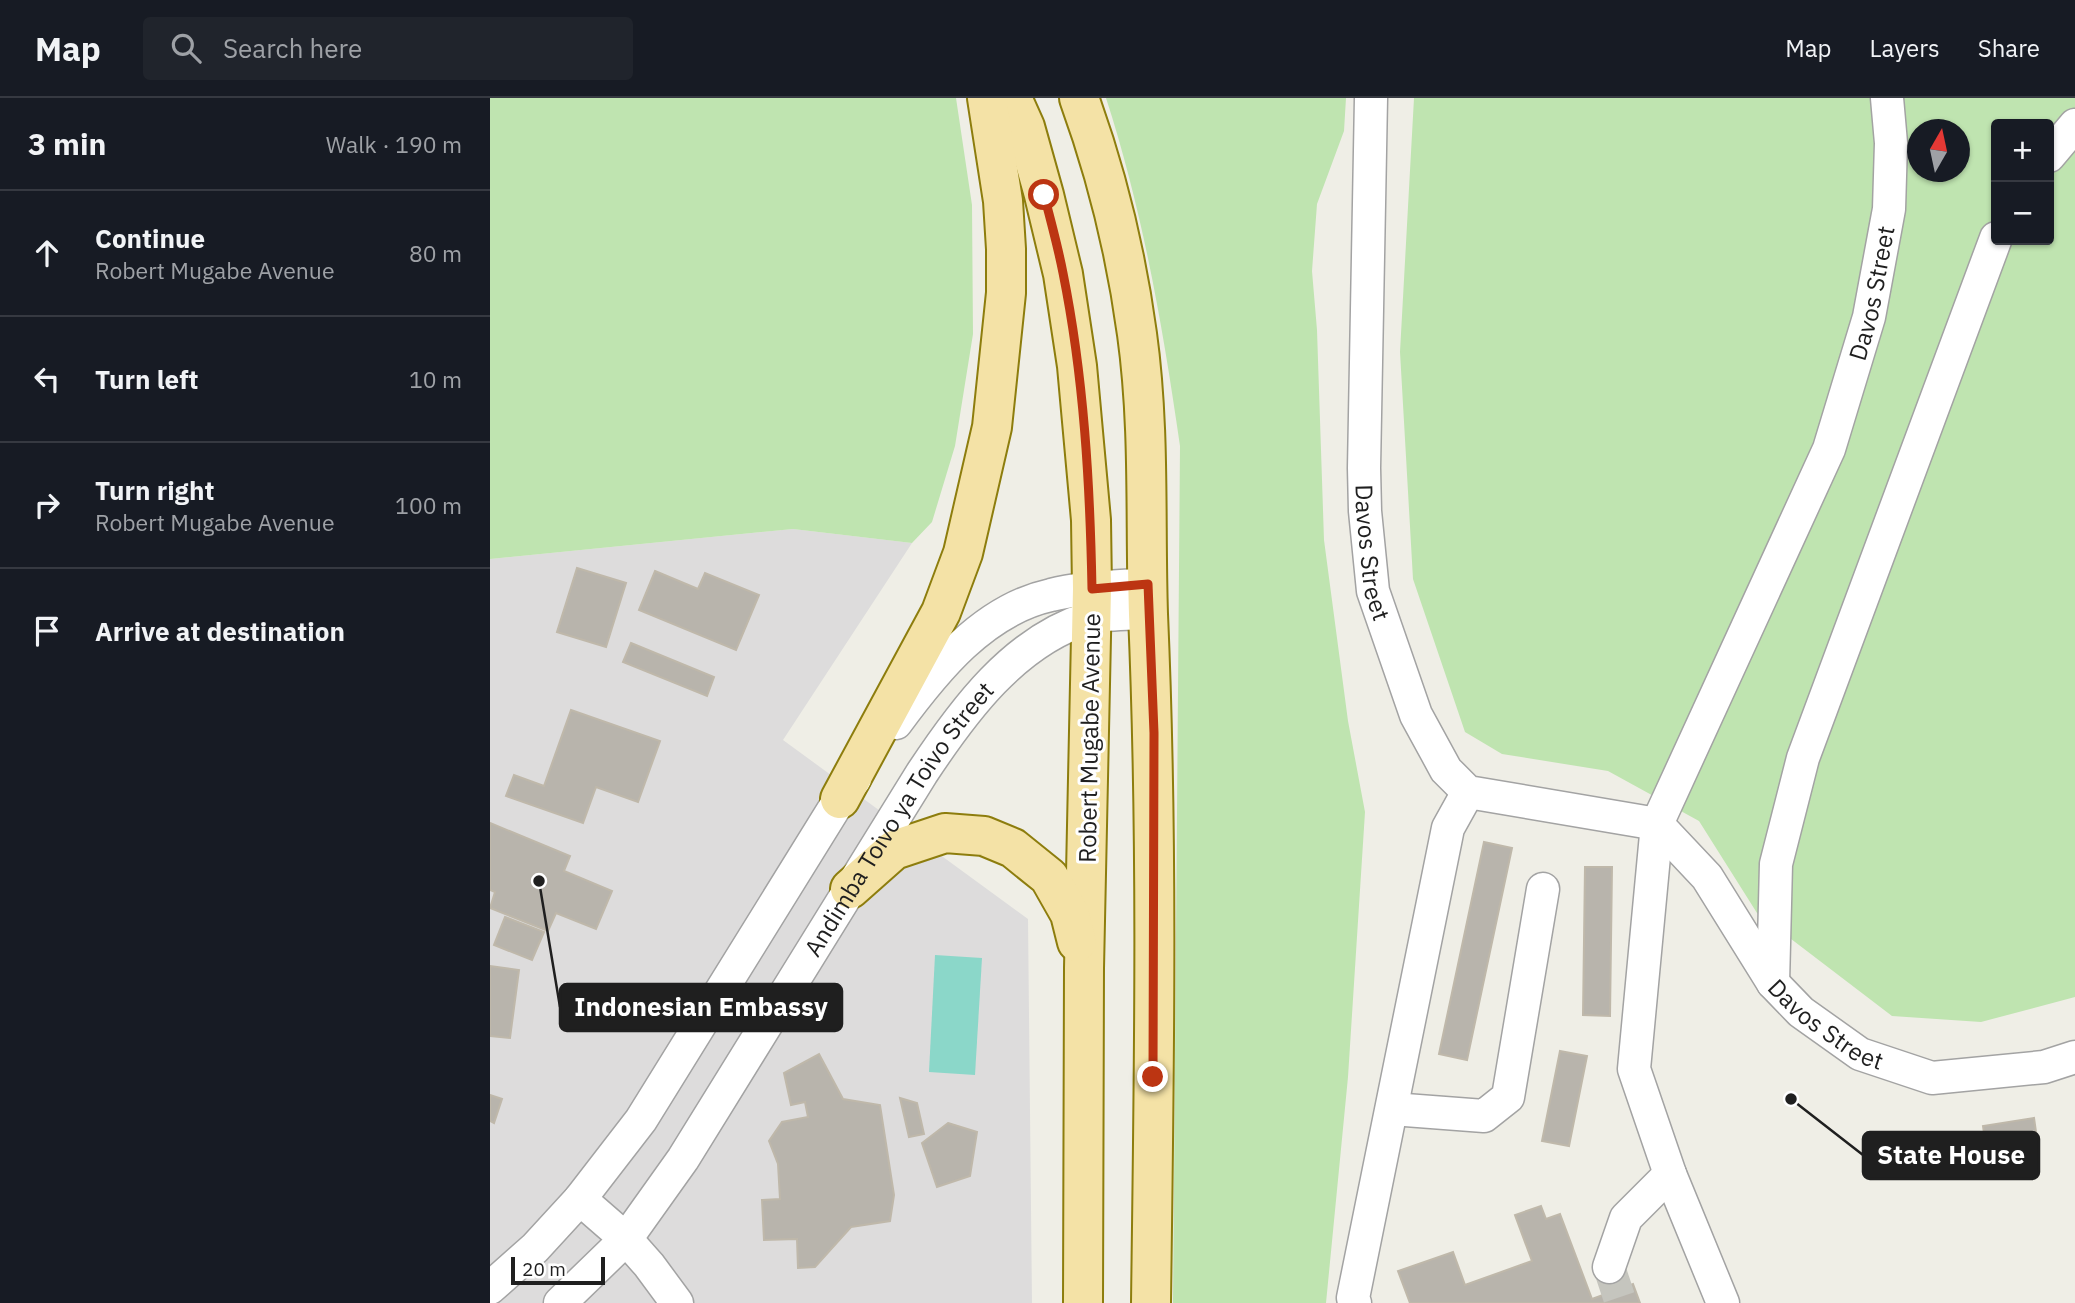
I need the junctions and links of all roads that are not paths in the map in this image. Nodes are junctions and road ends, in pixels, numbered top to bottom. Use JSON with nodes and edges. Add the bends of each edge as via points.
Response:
{"nodes":[{"id":1,"x":987,"y":98,"type":"edge"},
{"id":2,"x":1012,"y":98,"type":"edge"},
{"id":3,"x":1079,"y":98,"type":"edge"},
{"id":4,"x":1371,"y":98,"type":"edge"},
{"id":5,"x":1887,"y":98,"type":"edge"},
{"id":6,"x":2075,"y":125,"type":"edge"},
{"id":7,"x":2054,"y":150,"type":"edge"},
{"id":8,"x":1993,"y":245,"type":"edge"},
{"id":9,"x":1148,"y":598,"type":"junction"},
{"id":10,"x":1091,"y":603,"type":"junction"},
{"id":11,"x":1468,"y":792,"type":"junction"},
{"id":12,"x":840,"y":799,"type":"junction"},
{"id":13,"x":1657,"y":824,"type":"junction"},
{"id":14,"x":1543,"y":888,"type":"dead end"},
{"id":15,"x":850,"y":889,"type":"junction"},
{"id":16,"x":1084,"y":968,"type":"junction"},
{"id":17,"x":1773,"y":983,"type":"junction"},
{"id":18,"x":2075,"y":1057,"type":"edge"},
{"id":19,"x":1392,"y":1109,"type":"junction"},
{"id":20,"x":1670,"y":1174,"type":"junction"},
{"id":21,"x":580,"y":1199,"type":"junction"},
{"id":22,"x":626,"y":1239,"type":"junction"},
{"id":23,"x":1609,"y":1267,"type":"tunnel mouth"},
{"id":24,"x":490,"y":1287,"type":"edge"},
{"id":25,"x":560,"y":1303,"type":"edge"},
{"id":26,"x":677,"y":1303,"type":"edge"},
{"id":27,"x":1083,"y":1303,"type":"edge"},
{"id":28,"x":1150,"y":1303,"type":"edge"},
{"id":29,"x":1355,"y":1303,"type":"edge"},
{"id":30,"x":1723,"y":1303,"type":"edge"}],
"edges":[{"from":1,"to":12,"type":"main road","via":[[1003,201],[1006,293],[992,427],[963,553],[941,612]]},
{"from":2,"to":10,"type":"main road","name":"Robert Mugabe Avenue","via":[[1031,149],[1063,274],[1084,434]]},
{"from":3,"to":9,"type":"main road","via":[[1111,193],[1138,335]]},
{"from":4,"to":11,"type":"street","name":"Davos Street","via":[[1364,468],[1373,591],[1416,715],[1446,771]]},
{"from":5,"to":13,"type":"street","name":"Davos Street","via":[[1889,209],[1869,317],[1829,449]]},
{"from":6,"to":7,"type":"street"},
{"from":8,"to":17,"type":"street","via":[[1803,758],[1776,864]]},
{"from":9,"to":10,"type":"street","name":"Andimba Toivo ya Toivo Street"},
{"from":9,"to":28,"type":"main road","via":[[1154,733]]},
{"from":10,"to":12,"type":"street","name":"Andimba Toivo ya Toivo Street","via":[[1048,595],[1020,606],[976,635],[923,686]]},
{"from":10,"to":15,"type":"street","name":"Andimba Toivo ya Toivo Street","via":[[1065,628],[1028,649],[991,683],[947,735]]},
{"from":10,"to":16,"type":"main road","name":"Robert Mugabe Avenue"},
{"from":11,"to":13,"type":"street"},
{"from":11,"to":19,"type":"street","via":[[1448,828]]},
{"from":12,"to":21,"type":"street","name":"Andimba Toivo ya Toivo Street","via":[[641,1120]]},
{"from":13,"to":17,"type":"street","name":"Davos Street","via":[[1707,877]]},
{"from":13,"to":20,"type":"street","name":"Davos Street","via":[[1634,1069]]},
{"from":14,"to":19,"type":"street","via":[[1508,1097],[1484,1116]]},
{"from":15,"to":16,"type":"main road","via":[[894,850],[945,833],[984,836],[1013,848],[1049,877],[1070,914]]},
{"from":15,"to":22,"type":"street","name":"Andimba Toivo ya Toivo Street","via":[[683,1159]]},
{"from":16,"to":27,"type":"main road","name":"Robert Mugabe Avenue"},
{"from":17,"to":18,"type":"street","name":"Davos Street","via":[[1801,1012],[1860,1054],[1932,1078],[2044,1067]]},
{"from":19,"to":29,"type":"street"},
{"from":20,"to":23,"type":"street","via":[[1626,1218]]},
{"from":20,"to":30,"type":"street","name":"Davos Street"},
{"from":21,"to":22,"type":"street"},
{"from":21,"to":24,"type":"street","name":"Andimba Toivo ya Toivo Street"},
{"from":22,"to":25,"type":"street","name":"Andimba Toivo ya Toivo Street"},
{"from":22,"to":26,"type":"street"}]}
